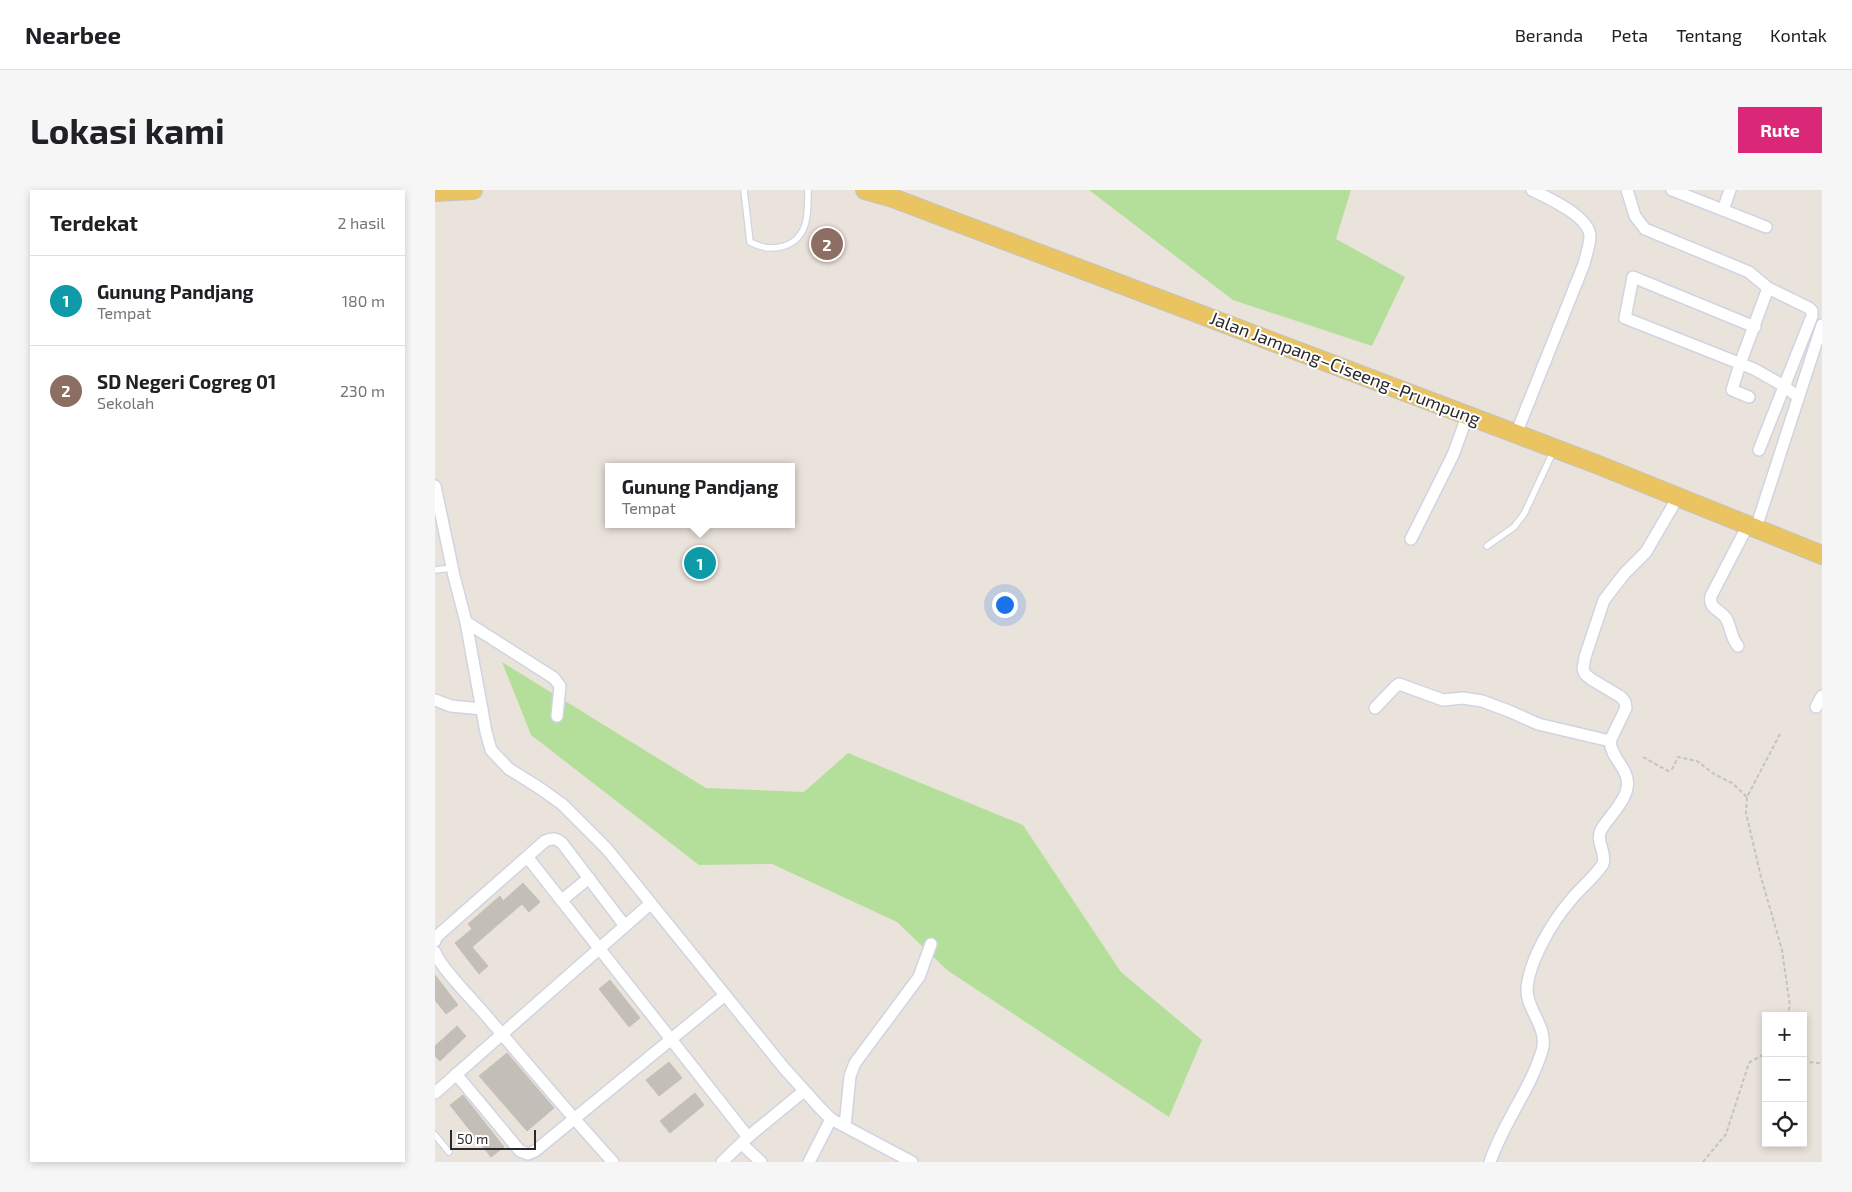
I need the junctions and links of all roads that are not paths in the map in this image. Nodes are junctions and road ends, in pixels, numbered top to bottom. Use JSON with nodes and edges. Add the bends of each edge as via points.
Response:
{"nodes":[{"id":1,"x":473,"y":190,"type":"edge"},
{"id":2,"x":744,"y":190,"type":"edge"},
{"id":3,"x":808,"y":190,"type":"edge"},
{"id":4,"x":865,"y":190,"type":"edge"},
{"id":5,"x":1533,"y":190,"type":"edge"},
{"id":6,"x":1561,"y":190,"type":"edge"},
{"id":7,"x":1627,"y":190,"type":"edge"},
{"id":8,"x":1672,"y":190,"type":"edge"},
{"id":9,"x":1730,"y":190,"type":"edge"},
{"id":10,"x":435,"y":192,"type":"edge"},
{"id":11,"x":1557,"y":202,"type":"junction"},
{"id":12,"x":1723,"y":210,"type":"junction"},
{"id":13,"x":1766,"y":227,"type":"dead end"},
{"id":14,"x":1768,"y":288,"type":"junction"},
{"id":15,"x":1822,"y":325,"type":"edge"},
{"id":16,"x":1755,"y":327,"type":"junction"},
{"id":17,"x":1740,"y":364,"type":"junction"},
{"id":18,"x":1784,"y":386,"type":"junction"},
{"id":19,"x":1749,"y":397,"type":"dead end"},
{"id":20,"x":1798,"y":397,"type":"junction"},
{"id":21,"x":1465,"y":415,"type":"junction"},
{"id":22,"x":1516,"y":434,"type":"junction"},
{"id":23,"x":1555,"y":448,"type":"junction"},
{"id":24,"x":1759,"y":450,"type":"dead end"},
{"id":25,"x":435,"y":486,"type":"edge"},
{"id":26,"x":1678,"y":496,"type":"junction"},
{"id":27,"x":1752,"y":527,"type":"junction"},
{"id":28,"x":1411,"y":539,"type":"dead end"},
{"id":29,"x":1487,"y":546,"type":"dead end"},
{"id":30,"x":1822,"y":555,"type":"edge"},
{"id":31,"x":452,"y":568,"type":"junction"},
{"id":32,"x":435,"y":570,"type":"edge"},
{"id":33,"x":466,"y":622,"type":"junction"},
{"id":34,"x":1737,"y":646,"type":"dead end"},
{"id":35,"x":1822,"y":696,"type":"edge"},
{"id":36,"x":435,"y":700,"type":"edge"},
{"id":37,"x":1816,"y":707,"type":"dead end"},
{"id":38,"x":1375,"y":708,"type":"dead end"},
{"id":39,"x":482,"y":709,"type":"junction"},
{"id":40,"x":557,"y":716,"type":"dead end"},
{"id":41,"x":1610,"y":741,"type":"junction"},
{"id":42,"x":528,"y":858,"type":"junction"},
{"id":43,"x":589,"y":878,"type":"junction"},
{"id":44,"x":562,"y":900,"type":"junction"},
{"id":45,"x":650,"y":904,"type":"junction"},
{"id":46,"x":625,"y":926,"type":"junction"},
{"id":47,"x":435,"y":941,"type":"edge"},
{"id":48,"x":931,"y":944,"type":"dead end"},
{"id":49,"x":599,"y":948,"type":"junction"},
{"id":50,"x":435,"y":952,"type":"edge"},
{"id":51,"x":725,"y":995,"type":"junction"},
{"id":52,"x":502,"y":1034,"type":"junction"},
{"id":53,"x":671,"y":1039,"type":"junction"},
{"id":54,"x":456,"y":1074,"type":"junction"},
{"id":55,"x":804,"y":1092,"type":"junction"},
{"id":56,"x":435,"y":1093,"type":"edge"},
{"id":57,"x":574,"y":1119,"type":"junction"},
{"id":58,"x":831,"y":1119,"type":"junction"},
{"id":59,"x":845,"y":1126,"type":"junction"},
{"id":60,"x":435,"y":1135,"type":"edge"},
{"id":61,"x":745,"y":1141,"type":"junction"},
{"id":62,"x":449,"y":1152,"type":"dead end"},
{"id":63,"x":613,"y":1162,"type":"edge"},
{"id":64,"x":722,"y":1162,"type":"edge"},
{"id":65,"x":761,"y":1162,"type":"edge"},
{"id":66,"x":809,"y":1162,"type":"edge"},
{"id":67,"x":912,"y":1162,"type":"edge"},
{"id":68,"x":1490,"y":1162,"type":"edge"}],
"edges":[{"from":1,"to":10,"type":"main road"},
{"from":2,"to":3,"type":"lane","via":[[750,242],[779,249],[800,237],[806,222]]},
{"from":4,"to":21,"type":"main road","name":"Jalan Jampang–Ciseeng–Prumpung"},
{"from":5,"to":11,"type":"street"},
{"from":6,"to":11,"type":"street"},
{"from":7,"to":14,"type":"street","via":[[1635,216],[1645,229],[1749,272]]},
{"from":8,"to":12,"type":"street"},
{"from":9,"to":12,"type":"street"},
{"from":11,"to":22,"type":"street","via":[[1586,226],[1590,237],[1584,264]]},
{"from":12,"to":13,"type":"street"},
{"from":14,"to":16,"type":"street"},
{"from":14,"to":18,"type":"street","via":[[1812,311]]},
{"from":15,"to":20,"type":"street"},
{"from":16,"to":17,"type":"street"},
{"from":16,"to":17,"type":"street","via":[[1633,277],[1625,318]]},
{"from":17,"to":18,"type":"street"},
{"from":17,"to":19,"type":"street","via":[[1732,390]]},
{"from":18,"to":20,"type":"street"},
{"from":18,"to":24,"type":"street"},
{"from":20,"to":27,"type":"street"},
{"from":21,"to":22,"type":"main road","name":"Jalan Jampang–Ciseeng–Prumpung"},
{"from":21,"to":28,"type":"street","via":[[1453,455]]},
{"from":22,"to":23,"type":"main road","name":"Jalan Jampang–Ciseeng–Prumpung"},
{"from":23,"to":26,"type":"main road","name":"Jalan Jampang–Ciseeng–Prumpung"},
{"from":23,"to":29,"type":"lane","via":[[1524,514],[1514,527]]},
{"from":25,"to":31,"type":"street"},
{"from":26,"to":27,"type":"main road","name":"Jalan Jampang–Ciseeng–Prumpung"},
{"from":26,"to":41,"type":"street","via":[[1646,552],[1604,600],[1585,657],[1585,674],[1625,702],[1626,708]]},
{"from":27,"to":30,"type":"main road","name":"Jalan Jampang–Ciseeng–Prumpung"},
{"from":27,"to":34,"type":"street","via":[[1710,601],[1727,620]]},
{"from":31,"to":32,"type":"lane"},
{"from":31,"to":33,"type":"street"},
{"from":33,"to":39,"type":"street"},
{"from":33,"to":40,"type":"street","via":[[554,678],[560,696]]},
{"from":35,"to":37,"type":"street"},
{"from":36,"to":39,"type":"street","via":[[451,706]]},
{"from":38,"to":41,"type":"street","via":[[1399,684],[1443,700],[1463,698],[1482,701],[1538,724]]},
{"from":39,"to":45,"type":"street","via":[[491,750],[499,760],[509,770],[563,804],[607,849]]},
{"from":41,"to":68,"type":"street","via":[[1614,757],[1627,777],[1627,790],[1601,831],[1599,841],[1603,864],[1558,915],[1531,970],[1528,1000],[1541,1028],[1543,1050]]},
{"from":42,"to":43,"type":"street","via":[[545,841],[557,839]]},
{"from":42,"to":44,"type":"street"},
{"from":42,"to":47,"type":"street"},
{"from":43,"to":44,"type":"street"},
{"from":43,"to":46,"type":"street"},
{"from":44,"to":49,"type":"street"},
{"from":45,"to":46,"type":"street"},
{"from":45,"to":51,"type":"street"},
{"from":46,"to":49,"type":"street"},
{"from":48,"to":59,"type":"street","via":[[919,977],[855,1063],[850,1076]]},
{"from":49,"to":52,"type":"street"},
{"from":49,"to":53,"type":"street"},
{"from":50,"to":52,"type":"street"},
{"from":51,"to":53,"type":"street"},
{"from":51,"to":55,"type":"street"},
{"from":52,"to":54,"type":"street"},
{"from":52,"to":57,"type":"street"},
{"from":53,"to":57,"type":"street"},
{"from":53,"to":61,"type":"street"},
{"from":54,"to":56,"type":"street"},
{"from":54,"to":57,"type":"street","via":[[520,1151],[528,1154],[535,1151]]},
{"from":55,"to":58,"type":"street"},
{"from":55,"to":61,"type":"street"},
{"from":57,"to":63,"type":"street"},
{"from":58,"to":59,"type":"street"},
{"from":58,"to":66,"type":"street"},
{"from":59,"to":67,"type":"street"},
{"from":60,"to":62,"type":"lane"},
{"from":61,"to":64,"type":"street"},
{"from":61,"to":65,"type":"street"}]}
